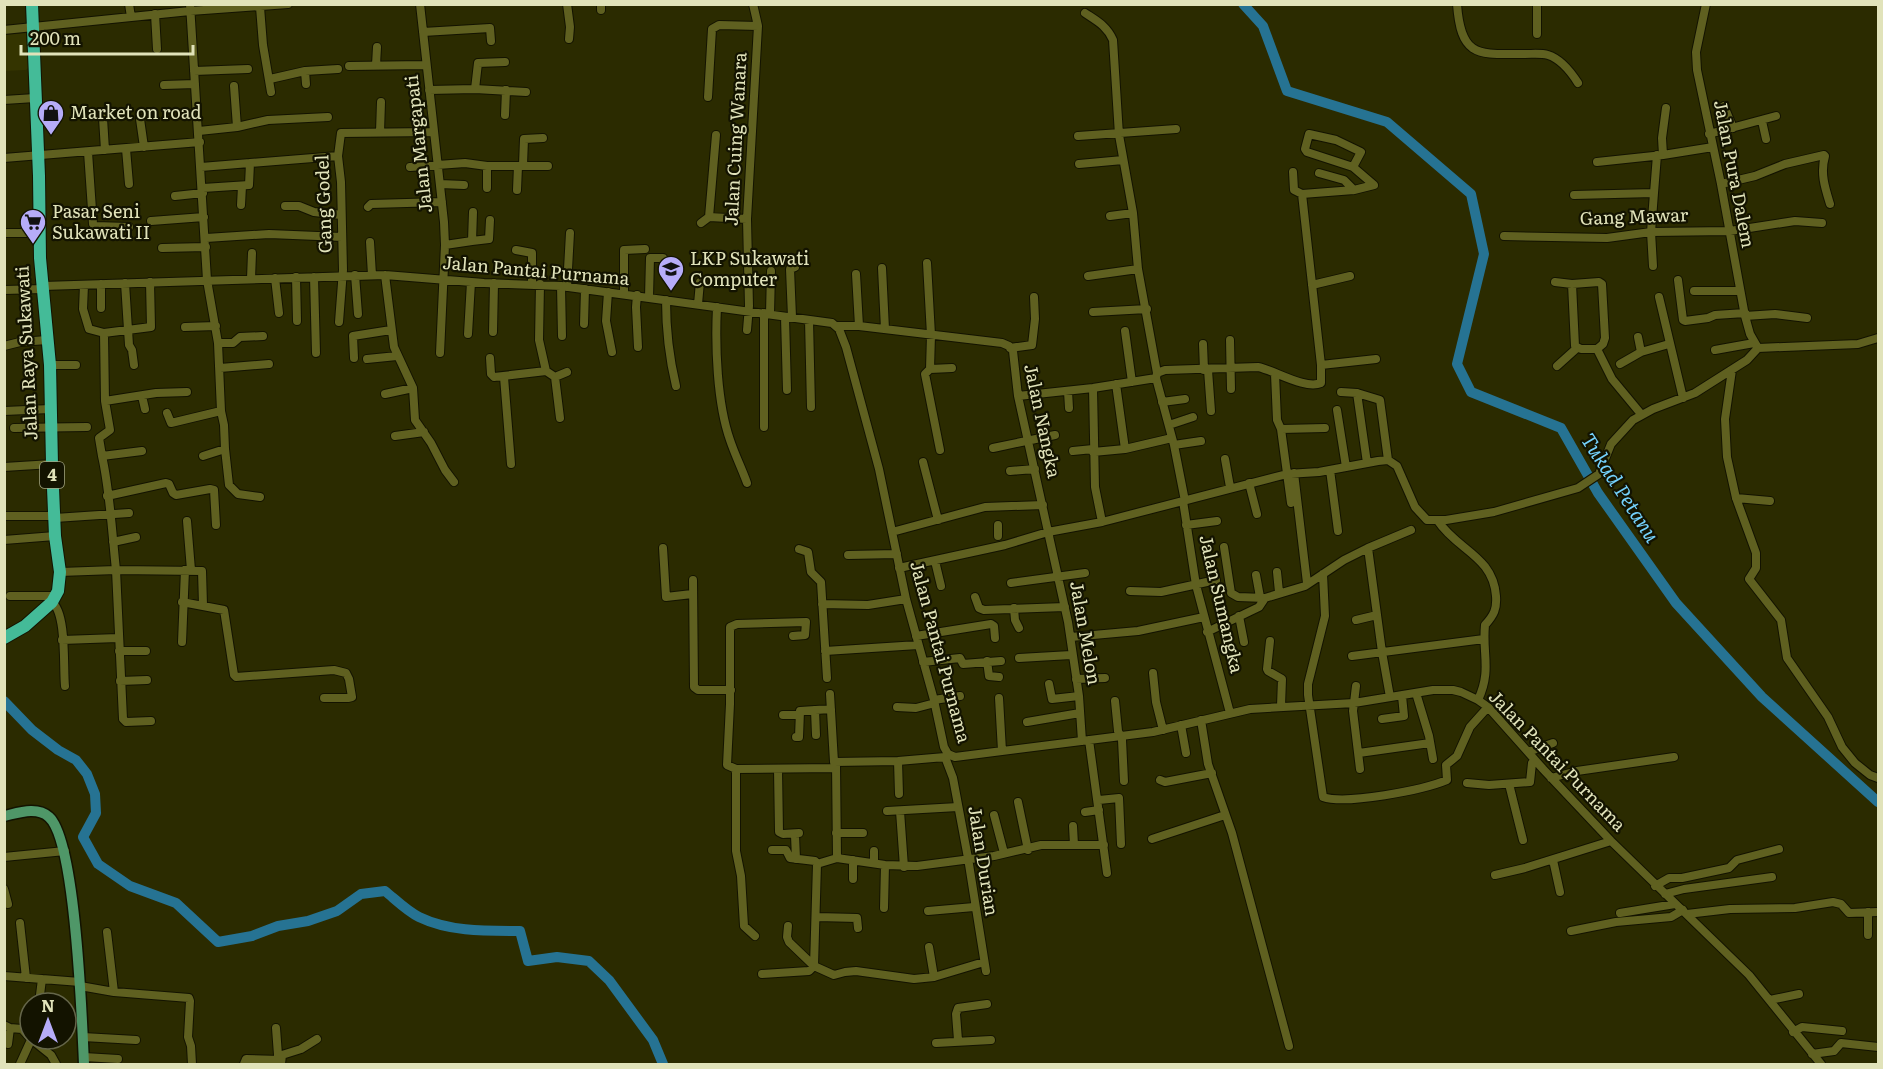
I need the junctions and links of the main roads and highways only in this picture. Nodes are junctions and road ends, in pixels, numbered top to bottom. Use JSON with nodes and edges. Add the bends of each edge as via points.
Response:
{"nodes":[{"id":1,"x":32,"y":4,"type":"edge"},
{"id":2,"x":4,"y":638,"type":"edge"},
{"id":3,"x":4,"y":816,"type":"edge"},
{"id":4,"x":84,"y":1061,"type":"edge"}],
"edges":[{"from":1,"to":2,"type":"highway","name":"Jalan Raya Sukawati","number":"4","via":[[39,233],[60,573],[54,599],[25,626]]},
{"from":3,"to":4,"type":"main road","via":[[29,811],[44,813],[55,825],[65,850]]}]}
